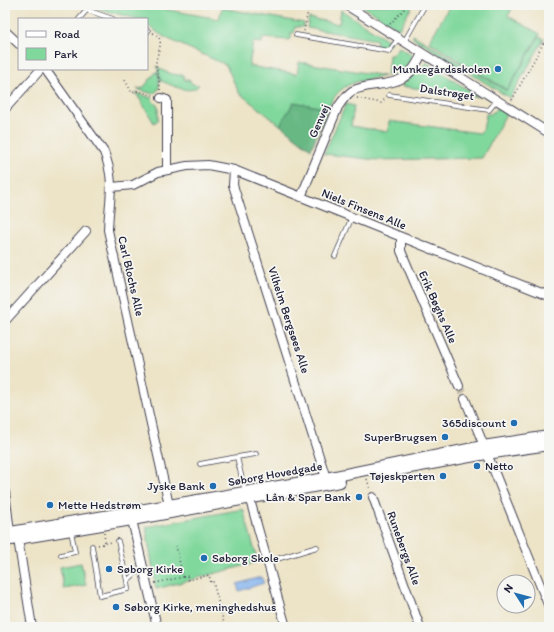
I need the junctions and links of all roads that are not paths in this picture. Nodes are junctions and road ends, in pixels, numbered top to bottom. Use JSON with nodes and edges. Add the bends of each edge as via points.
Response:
{"nodes":[{"id":1,"x":346,"y":5,"type":"edge"},
{"id":2,"x":425,"y":5,"type":"edge"},
{"id":3,"x":80,"y":18,"type":"edge"},
{"id":4,"x":110,"y":18,"type":"edge"},
{"id":5,"x":5,"y":31,"type":"edge"},
{"id":6,"x":296,"y":35,"type":"dead end"},
{"id":7,"x":401,"y":41,"type":"junction"},
{"id":8,"x":18,"y":43,"type":"edge"},
{"id":9,"x":422,"y":54,"type":"junction"},
{"id":10,"x":40,"y":70,"type":"edge"},
{"id":11,"x":46,"y":70,"type":"edge"},
{"id":12,"x":389,"y":95,"type":"road end"},
{"id":13,"x":161,"y":98,"type":"road end"},
{"id":14,"x":497,"y":100,"type":"junction"},
{"id":15,"x":5,"y":109,"type":"edge"},
{"id":16,"x":549,"y":132,"type":"edge"},
{"id":17,"x":167,"y":170,"type":"junction"},
{"id":18,"x":234,"y":170,"type":"junction"},
{"id":19,"x":112,"y":187,"type":"junction"},
{"id":20,"x":300,"y":197,"type":"junction"},
{"id":21,"x":352,"y":217,"type":"junction"},
{"id":22,"x":86,"y":231,"type":"dead end"},
{"id":23,"x":401,"y":237,"type":"junction"},
{"id":24,"x":335,"y":256,"type":"dead end"},
{"id":25,"x":549,"y":296,"type":"edge"},
{"id":26,"x":5,"y":321,"type":"edge"},
{"id":27,"x":459,"y":386,"type":"tunnel mouth"},
{"id":28,"x":465,"y":399,"type":"tunnel mouth"},
{"id":29,"x":549,"y":436,"type":"edge"},
{"id":30,"x":549,"y":446,"type":"edge"},
{"id":31,"x":485,"y":450,"type":"junction"},
{"id":32,"x":256,"y":454,"type":"dead end"},
{"id":33,"x":237,"y":457,"type":"junction"},
{"id":34,"x":200,"y":464,"type":"dead end"},
{"id":35,"x":326,"y":478,"type":"junction"},
{"id":36,"x":5,"y":492,"type":"edge"},
{"id":37,"x":247,"y":494,"type":"junction"},
{"id":38,"x":373,"y":496,"type":"road end"},
{"id":39,"x":169,"y":505,"type":"junction"},
{"id":40,"x":132,"y":520,"type":"junction"},
{"id":41,"x":71,"y":530,"type":"junction"},
{"id":42,"x":11,"y":534,"type":"edge"},
{"id":43,"x":5,"y":541,"type":"edge"},
{"id":44,"x":118,"y":541,"type":"road end"},
{"id":45,"x":92,"y":546,"type":"road end"},
{"id":46,"x":317,"y":547,"type":"dead end"},
{"id":47,"x":61,"y":555,"type":"dead end"},
{"id":48,"x":267,"y":562,"type":"junction"},
{"id":49,"x":143,"y":566,"type":"junction"},
{"id":50,"x":127,"y":581,"type":"junction"},
{"id":51,"x":549,"y":607,"type":"edge"},
{"id":52,"x":32,"y":627,"type":"edge"},
{"id":53,"x":157,"y":627,"type":"edge"},
{"id":54,"x":286,"y":627,"type":"edge"},
{"id":55,"x":420,"y":627,"type":"edge"}],
"edges":[{"from":1,"to":7,"type":"street","name":"Dalstrøget"},
{"from":2,"to":7,"type":"lane"},
{"from":3,"to":4,"type":"lane","via":[[87,10]]},
{"from":5,"to":8,"type":"street"},
{"from":6,"to":7,"type":"lane","via":[[389,51]]},
{"from":7,"to":9,"type":"street","name":"Dalstrøget"},
{"from":9,"to":14,"type":"street","name":"Dalstrøget"},
{"from":9,"to":20,"type":"street","name":"Genvej","via":[[411,72],[403,78],[353,91],[347,96],[338,107]]},
{"from":10,"to":15,"type":"street"},
{"from":11,"to":19,"type":"street","name":"Carl Blochs Alle","via":[[104,152],[110,167]]},
{"from":12,"to":14,"type":"lane","name":"Dalstrøget","via":[[488,110]]},
{"from":13,"to":17,"type":"street","via":[[167,100]]},
{"from":14,"to":16,"type":"street","name":"Dalstrøget"},
{"from":17,"to":18,"type":"street","name":"Niels Finsens Alle","via":[[208,165]]},
{"from":17,"to":19,"type":"street","name":"Niels Finsens Alle","via":[[133,185]]},
{"from":18,"to":20,"type":"street","name":"Niels Finsens Alle"},
{"from":18,"to":35,"type":"street","name":"Vilhelm Bergsøes Alle","via":[[233,185]]},
{"from":19,"to":39,"type":"street","name":"Carl Blochs Alle","via":[[108,230]]},
{"from":20,"to":21,"type":"street","name":"Niels Finsens Alle"},
{"from":21,"to":23,"type":"street","name":"Niels Finsens Alle"},
{"from":21,"to":24,"type":"lane"},
{"from":22,"to":26,"type":"street"},
{"from":23,"to":25,"type":"street","name":"Niels Finsens Alle"},
{"from":23,"to":27,"type":"street","name":"Erik Bøghs Alle","via":[[401,251]]},
{"from":28,"to":31,"type":"street"},
{"from":29,"to":31,"type":"street","name":"Søborg Hovedgade"},
{"from":30,"to":31,"type":"street","name":"Søborg Hovedgade"},
{"from":31,"to":35,"type":"street","name":"Søborg Hovedgade"},
{"from":31,"to":37,"type":"street","name":"Søborg Hovedgade","via":[[366,476]]},
{"from":31,"to":51,"type":"street"},
{"from":32,"to":33,"type":"lane"},
{"from":33,"to":34,"type":"lane"},
{"from":33,"to":37,"type":"lane"},
{"from":35,"to":37,"type":"street","name":"Søborg Hovedgade"},
{"from":36,"to":42,"type":"street"},
{"from":37,"to":39,"type":"street","name":"Søborg Hovedgade"},
{"from":37,"to":40,"type":"street","name":"Søborg Hovedgade"},
{"from":37,"to":48,"type":"street"},
{"from":38,"to":55,"type":"street","name":"Runebergs Alle"},
{"from":39,"to":42,"type":"street","name":"Søborg Hovedgade"},
{"from":40,"to":41,"type":"street","name":"Søborg Hovedgade"},
{"from":40,"to":49,"type":"street"},
{"from":41,"to":42,"type":"street","name":"Søborg Hovedgade"},
{"from":41,"to":47,"type":"lane","via":[[75,552]]},
{"from":42,"to":43,"type":"street","name":"Søborg Hovedgade"},
{"from":42,"to":52,"type":"street"},
{"from":44,"to":50,"type":"lane"},
{"from":45,"to":50,"type":"lane","via":[[100,596],[128,589]]},
{"from":46,"to":48,"type":"lane"},
{"from":48,"to":54,"type":"street"},
{"from":49,"to":50,"type":"lane"},
{"from":49,"to":53,"type":"street"}]}
